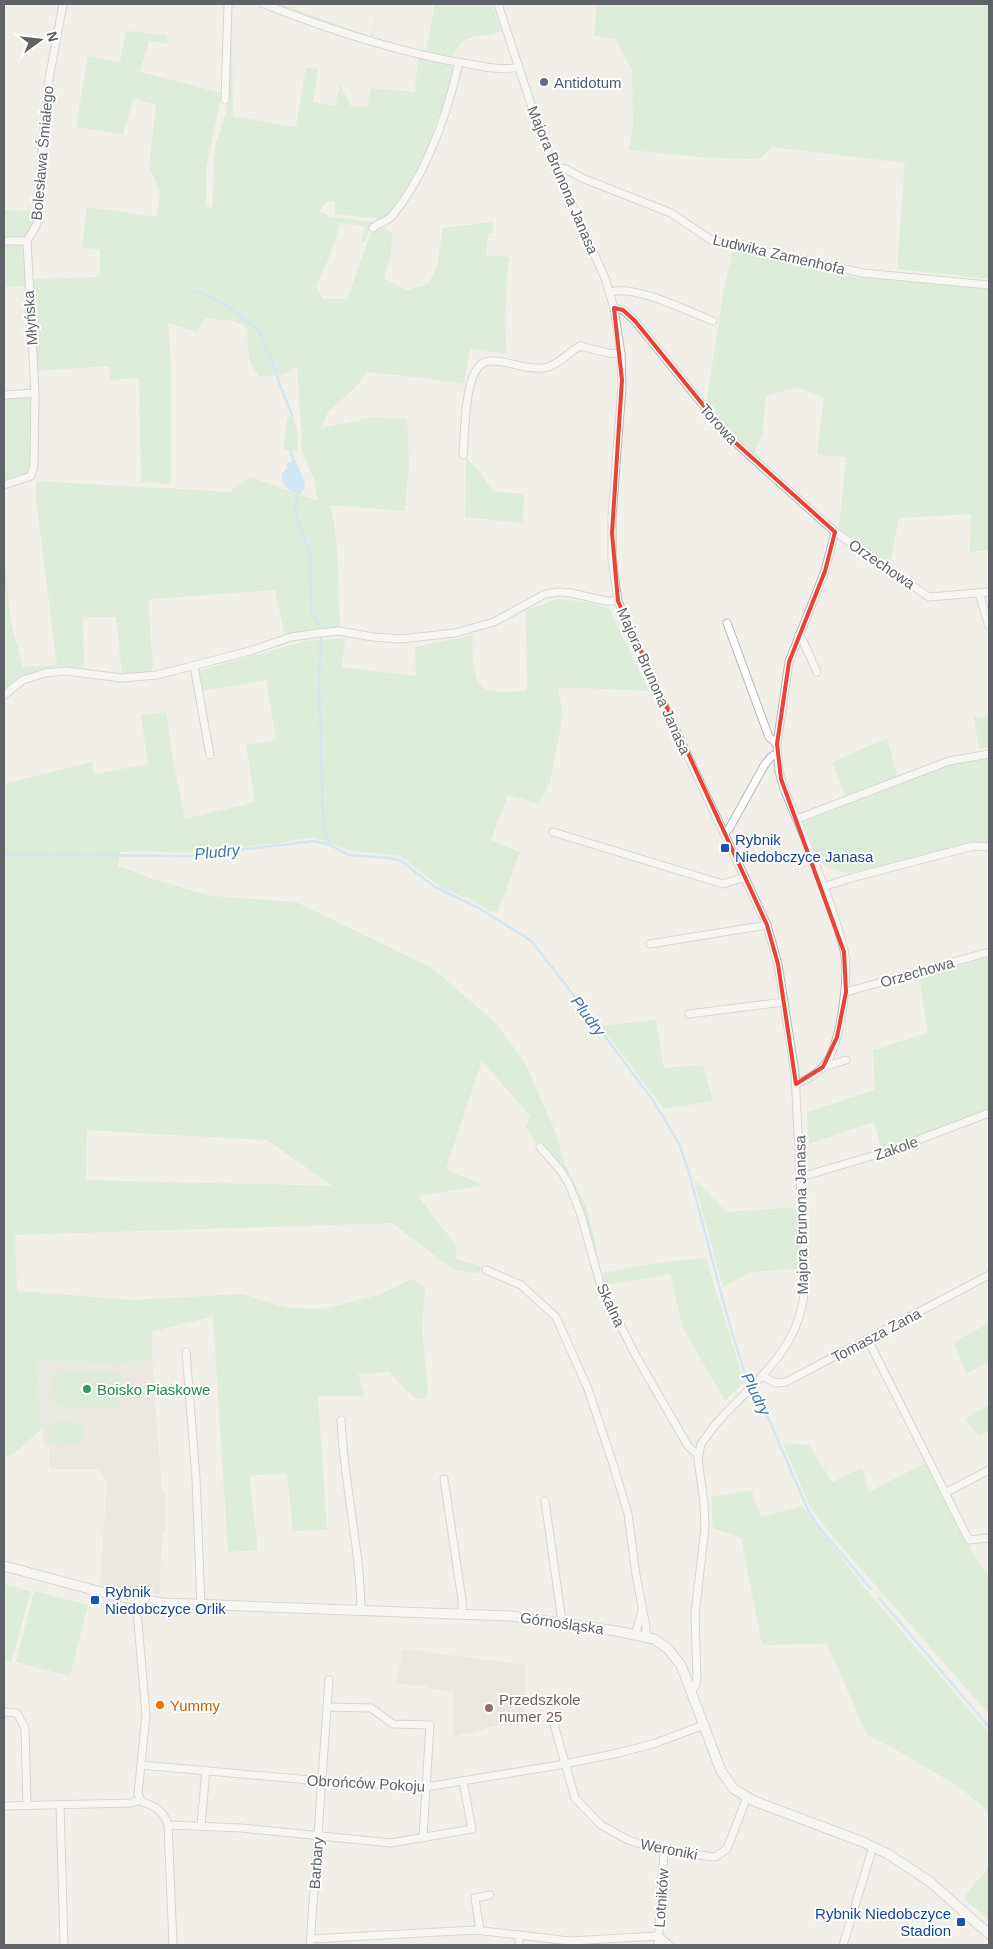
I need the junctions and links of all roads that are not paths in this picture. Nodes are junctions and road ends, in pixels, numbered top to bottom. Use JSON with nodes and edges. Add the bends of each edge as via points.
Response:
{"nodes":[{"id":1,"x":64,"y":4,"type":"edge"},
{"id":2,"x":228,"y":4,"type":"edge"},
{"id":3,"x":264,"y":4,"type":"edge"},
{"id":4,"x":498,"y":4,"type":"edge"},
{"id":5,"x":459,"y":62,"type":"junction"},
{"id":6,"x":518,"y":67,"type":"junction"},
{"id":7,"x":225,"y":100,"type":"dead end"},
{"id":8,"x":555,"y":167,"type":"junction"},
{"id":9,"x":373,"y":228,"type":"dead end"},
{"id":10,"x":4,"y":241,"type":"edge"},
{"id":11,"x":27,"y":242,"type":"junction"},
{"id":12,"x":989,"y":285,"type":"edge"},
{"id":13,"x":610,"y":292,"type":"junction"},
{"id":14,"x":614,"y":308,"type":"junction"},
{"id":15,"x":713,"y":321,"type":"dead end"},
{"id":16,"x":621,"y":354,"type":"junction"},
{"id":17,"x":35,"y":393,"type":"junction"},
{"id":18,"x":4,"y":395,"type":"edge"},
{"id":19,"x":463,"y":455,"type":"dead end"},
{"id":20,"x":4,"y":485,"type":"edge"},
{"id":21,"x":834,"y":532,"type":"junction"},
{"id":22,"x":989,"y":592,"type":"edge"},
{"id":23,"x":979,"y":593,"type":"junction"},
{"id":24,"x":618,"y":601,"type":"junction"},
{"id":25,"x":727,"y":624,"type":"dead end"},
{"id":26,"x":989,"y":626,"type":"edge"},
{"id":27,"x":798,"y":636,"type":"junction"},
{"id":28,"x":194,"y":666,"type":"junction"},
{"id":29,"x":817,"y":672,"type":"dead end"},
{"id":30,"x":4,"y":695,"type":"edge"},
{"id":31,"x":777,"y":744,"type":"junction"},
{"id":32,"x":210,"y":754,"type":"dead end"},
{"id":33,"x":777,"y":754,"type":"junction"},
{"id":34,"x":989,"y":754,"type":"edge"},
{"id":35,"x":797,"y":819,"type":"junction"},
{"id":36,"x":553,"y":832,"type":"dead end"},
{"id":37,"x":724,"y":833,"type":"junction"},
{"id":38,"x":989,"y":847,"type":"edge"},
{"id":39,"x":745,"y":877,"type":"junction"},
{"id":40,"x":823,"y":887,"type":"junction"},
{"id":41,"x":767,"y":925,"type":"junction"},
{"id":42,"x":650,"y":944,"type":"dead end"},
{"id":43,"x":989,"y":952,"type":"edge"},
{"id":44,"x":846,"y":992,"type":"junction"},
{"id":45,"x":784,"y":1002,"type":"junction"},
{"id":46,"x":689,"y":1014,"type":"dead end"},
{"id":47,"x":846,"y":1060,"type":"dead end"},
{"id":48,"x":823,"y":1067,"type":"junction"},
{"id":49,"x":796,"y":1084,"type":"junction"},
{"id":50,"x":989,"y":1113,"type":"edge"},
{"id":51,"x":540,"y":1147,"type":"dead end"},
{"id":52,"x":801,"y":1177,"type":"junction"},
{"id":53,"x":486,"y":1270,"type":"dead end"},
{"id":54,"x":989,"y":1275,"type":"edge"},
{"id":55,"x":868,"y":1340,"type":"junction"},
{"id":56,"x":186,"y":1352,"type":"dead end"},
{"id":57,"x":759,"y":1378,"type":"junction"},
{"id":58,"x":341,"y":1420,"type":"dead end"},
{"id":59,"x":698,"y":1455,"type":"junction"},
{"id":60,"x":989,"y":1470,"type":"edge"},
{"id":61,"x":444,"y":1479,"type":"dead end"},
{"id":62,"x":945,"y":1493,"type":"junction"},
{"id":63,"x":545,"y":1501,"type":"dead end"},
{"id":64,"x":989,"y":1538,"type":"edge"},
{"id":65,"x":4,"y":1566,"type":"edge"},
{"id":66,"x":136,"y":1600,"type":"junction"},
{"id":67,"x":201,"y":1606,"type":"junction"},
{"id":68,"x":361,"y":1610,"type":"junction"},
{"id":69,"x":642,"y":1611,"type":"junction"},
{"id":70,"x":462,"y":1613,"type":"junction"},
{"id":71,"x":561,"y":1622,"type":"junction"},
{"id":72,"x":635,"y":1635,"type":"junction"},
{"id":73,"x":646,"y":1637,"type":"junction"},
{"id":74,"x":329,"y":1680,"type":"dead end"},
{"id":75,"x":691,"y":1691,"type":"junction"},
{"id":76,"x":327,"y":1707,"type":"junction"},
{"id":77,"x":4,"y":1712,"type":"edge"},
{"id":78,"x":553,"y":1721,"type":"dead end"},
{"id":79,"x":704,"y":1725,"type":"junction"},
{"id":80,"x":564,"y":1764,"type":"junction"},
{"id":81,"x":141,"y":1765,"type":"junction"},
{"id":82,"x":206,"y":1770,"type":"junction"},
{"id":83,"x":322,"y":1781,"type":"junction"},
{"id":84,"x":463,"y":1781,"type":"junction"},
{"id":85,"x":426,"y":1787,"type":"junction"},
{"id":86,"x":747,"y":1798,"type":"junction"},
{"id":87,"x":140,"y":1800,"type":"junction"},
{"id":88,"x":60,"y":1805,"type":"junction"},
{"id":89,"x":4,"y":1806,"type":"edge"},
{"id":90,"x":27,"y":1806,"type":"junction"},
{"id":91,"x":168,"y":1825,"type":"junction"},
{"id":92,"x":201,"y":1826,"type":"junction"},
{"id":93,"x":318,"y":1835,"type":"junction"},
{"id":94,"x":423,"y":1838,"type":"junction"},
{"id":95,"x":873,"y":1846,"type":"junction"},
{"id":96,"x":664,"y":1851,"type":"junction"},
{"id":97,"x":490,"y":1895,"type":"dead end"},
{"id":98,"x":480,"y":1930,"type":"junction"},
{"id":99,"x":989,"y":1934,"type":"edge"},
{"id":100,"x":519,"y":1935,"type":"junction"},
{"id":101,"x":658,"y":1936,"type":"junction"},
{"id":102,"x":311,"y":1942,"type":"edge"},
{"id":103,"x":64,"y":1945,"type":"edge"},
{"id":104,"x":173,"y":1945,"type":"edge"},
{"id":105,"x":519,"y":1945,"type":"edge"},
{"id":106,"x":658,"y":1945,"type":"edge"},
{"id":107,"x":670,"y":1945,"type":"edge"},
{"id":108,"x":843,"y":1945,"type":"edge"}],
"edges":[{"from":1,"to":11,"type":"street","name":"Bolesława Śmiałego","via":[[49,79],[37,224]]},
{"from":2,"to":7,"type":"street"},
{"from":3,"to":5,"type":"street","via":[[368,41]]},
{"from":4,"to":6,"type":"street","name":"Majora Brunona Janasa"},
{"from":5,"to":6,"type":"street","via":[[509,69]]},
{"from":5,"to":9,"type":"street","via":[[422,171],[392,216]]},
{"from":6,"to":8,"type":"street","name":"Majora Brunona Janasa"},
{"from":8,"to":12,"type":"street","name":"Ludwika Zamenhofa","via":[[671,213],[711,240],[863,273]]},
{"from":8,"to":13,"type":"street","name":"Majora Brunona Janasa"},
{"from":10,"to":11,"type":"street"},
{"from":11,"to":17,"type":"street","name":"Młyńska"},
{"from":13,"to":14,"type":"street","name":"Majora Brunona Janasa"},
{"from":13,"to":15,"type":"street","via":[[638,292]]},
{"from":14,"to":16,"type":"street","name":"Majora Brunona Janasa"},
{"from":14,"to":21,"type":"street","name":"Torowa","via":[[623,310],[635,321],[729,437]]},
{"from":16,"to":19,"type":"street","via":[[580,346],[544,368],[500,361],[481,364],[469,391]]},
{"from":16,"to":24,"type":"street","name":"Majora Brunona Janasa","via":[[622,395],[612,533]]},
{"from":17,"to":18,"type":"street"},
{"from":17,"to":20,"type":"street","name":"Młyńska","via":[[34,466],[31,476]]},
{"from":21,"to":23,"type":"street","name":"Orzechowa","via":[[929,597]]},
{"from":21,"to":27,"type":"street","name":"Orzechowa","via":[[825,571]]},
{"from":22,"to":23,"type":"street","name":"Orzechowa"},
{"from":23,"to":26,"type":"street"},
{"from":24,"to":28,"type":"street","via":[[559,592],[538,598],[494,622],[455,633],[400,639],[339,631],[320,633],[291,637]]},
{"from":24,"to":37,"type":"street","name":"Majora Brunona Janasa"},
{"from":25,"to":31,"type":"street","via":[[770,737]]},
{"from":27,"to":29,"type":"street"},
{"from":27,"to":31,"type":"street","name":"Orzechowa","via":[[789,662]]},
{"from":28,"to":30,"type":"street","via":[[133,678],[66,671],[45,673],[23,680]]},
{"from":28,"to":32,"type":"street"},
{"from":31,"to":33,"type":"street","name":"Orzechowa"},
{"from":33,"to":35,"type":"street","name":"Orzechowa","via":[[781,779]]},
{"from":33,"to":37,"type":"street","via":[[765,764]]},
{"from":34,"to":35,"type":"street","via":[[950,761]]},
{"from":35,"to":40,"type":"street","name":"Orzechowa"},
{"from":36,"to":39,"type":"street","via":[[723,884]]},
{"from":37,"to":39,"type":"street","name":"Majora Brunona Janasa"},
{"from":38,"to":40,"type":"street","via":[[973,846]]},
{"from":39,"to":41,"type":"street","name":"Majora Brunona Janasa"},
{"from":40,"to":44,"type":"street","name":"Orzechowa","via":[[844,952]]},
{"from":41,"to":42,"type":"street"},
{"from":41,"to":45,"type":"street","name":"Majora Brunona Janasa"},
{"from":43,"to":44,"type":"street","name":"Orzechowa"},
{"from":44,"to":48,"type":"street","name":"Orzechowa","via":[[837,1038]]},
{"from":45,"to":46,"type":"street"},
{"from":45,"to":49,"type":"street","name":"Majora Brunona Janasa"},
{"from":47,"to":48,"type":"street"},
{"from":48,"to":49,"type":"street"},
{"from":49,"to":52,"type":"street","name":"Majora Brunona Janasa"},
{"from":50,"to":52,"type":"street","name":"Zakole","via":[[889,1151]]},
{"from":51,"to":59,"type":"street","name":"Skalna","via":[[561,1171],[575,1197],[601,1287],[627,1339],[684,1440]]},
{"from":52,"to":57,"type":"street","name":"Majora Brunona Janasa","via":[[805,1273],[802,1306],[785,1348]]},
{"from":53,"to":69,"type":"street","via":[[521,1285],[556,1317],[588,1389],[628,1514]]},
{"from":54,"to":55,"type":"street","name":"Tomasza Zana"},
{"from":55,"to":57,"type":"street","name":"Tomasza Zana","via":[[786,1382]]},
{"from":55,"to":62,"type":"street"},
{"from":56,"to":67,"type":"street","via":[[196,1478]]},
{"from":57,"to":59,"type":"street","name":"Majora Brunona Janasa","via":[[709,1432]]},
{"from":58,"to":68,"type":"street"},
{"from":59,"to":75,"type":"street","via":[[705,1528],[695,1614],[697,1679]]},
{"from":60,"to":62,"type":"street"},
{"from":61,"to":70,"type":"street"},
{"from":62,"to":64,"type":"street","via":[[968,1540]]},
{"from":63,"to":71,"type":"street"},
{"from":65,"to":66,"type":"street","name":"Górnośląska"},
{"from":66,"to":67,"type":"street","name":"Górnośląska"},
{"from":66,"to":81,"type":"street","via":[[146,1698]]},
{"from":67,"to":68,"type":"street","name":"Górnośląska"},
{"from":68,"to":70,"type":"street","name":"Górnośląska"},
{"from":69,"to":72,"type":"street"},
{"from":69,"to":73,"type":"street"},
{"from":70,"to":71,"type":"street","name":"Górnośląska"},
{"from":71,"to":72,"type":"street","name":"Górnośląska"},
{"from":72,"to":73,"type":"street","name":"Górnośląska"},
{"from":73,"to":75,"type":"street","name":"Górnośląska","via":[[671,1652],[681,1665]]},
{"from":74,"to":76,"type":"street","name":"Barbary"},
{"from":75,"to":79,"type":"street","name":"Górnośląska"},
{"from":76,"to":83,"type":"street","name":"Barbary"},
{"from":76,"to":85,"type":"street","via":[[371,1708],[393,1724],[430,1725]]},
{"from":77,"to":90,"type":"street","via":[[17,1713],[24,1725]]},
{"from":78,"to":80,"type":"street","name":"Weroniki"},
{"from":79,"to":80,"type":"street","name":"Obrońców Pokoju","via":[[653,1744]]},
{"from":79,"to":86,"type":"street","name":"Górnośląska","via":[[723,1775]]},
{"from":80,"to":84,"type":"street","name":"Obrońców Pokoju"},
{"from":80,"to":96,"type":"street","name":"Weroniki","via":[[575,1798],[601,1825],[628,1840]]},
{"from":81,"to":82,"type":"street","name":"Obrońców Pokoju"},
{"from":81,"to":87,"type":"street"},
{"from":82,"to":83,"type":"street","name":"Obrońców Pokoju"},
{"from":82,"to":92,"type":"street"},
{"from":83,"to":85,"type":"street","name":"Obrońców Pokoju"},
{"from":83,"to":93,"type":"street","name":"Barbary"},
{"from":84,"to":85,"type":"street","name":"Obrońców Pokoju"},
{"from":84,"to":94,"type":"street","via":[[472,1829]]},
{"from":85,"to":94,"type":"street"},
{"from":86,"to":95,"type":"street","name":"Górnośląska"},
{"from":86,"to":96,"type":"street","name":"Weroniki","via":[[727,1849],[714,1857]]},
{"from":87,"to":88,"type":"street"},
{"from":87,"to":91,"type":"street","via":[[166,1817]]},
{"from":88,"to":90,"type":"street"},
{"from":88,"to":103,"type":"street"},
{"from":89,"to":90,"type":"street"},
{"from":91,"to":92,"type":"street"},
{"from":91,"to":104,"type":"street"},
{"from":92,"to":93,"type":"street"},
{"from":93,"to":94,"type":"street","via":[[391,1843]]},
{"from":93,"to":102,"type":"street","name":"Barbary"},
{"from":95,"to":99,"type":"street","name":"Górnośląska","via":[[928,1880]]},
{"from":95,"to":108,"type":"street"},
{"from":96,"to":101,"type":"street","name":"Lotników"},
{"from":97,"to":98,"type":"street","via":[[475,1898]]},
{"from":98,"to":100,"type":"street"},
{"from":98,"to":102,"type":"street"},
{"from":100,"to":101,"type":"street","via":[[570,1940]]},
{"from":100,"to":105,"type":"street"},
{"from":101,"to":106,"type":"street","name":"Lotników"},
{"from":101,"to":107,"type":"street"}]}
